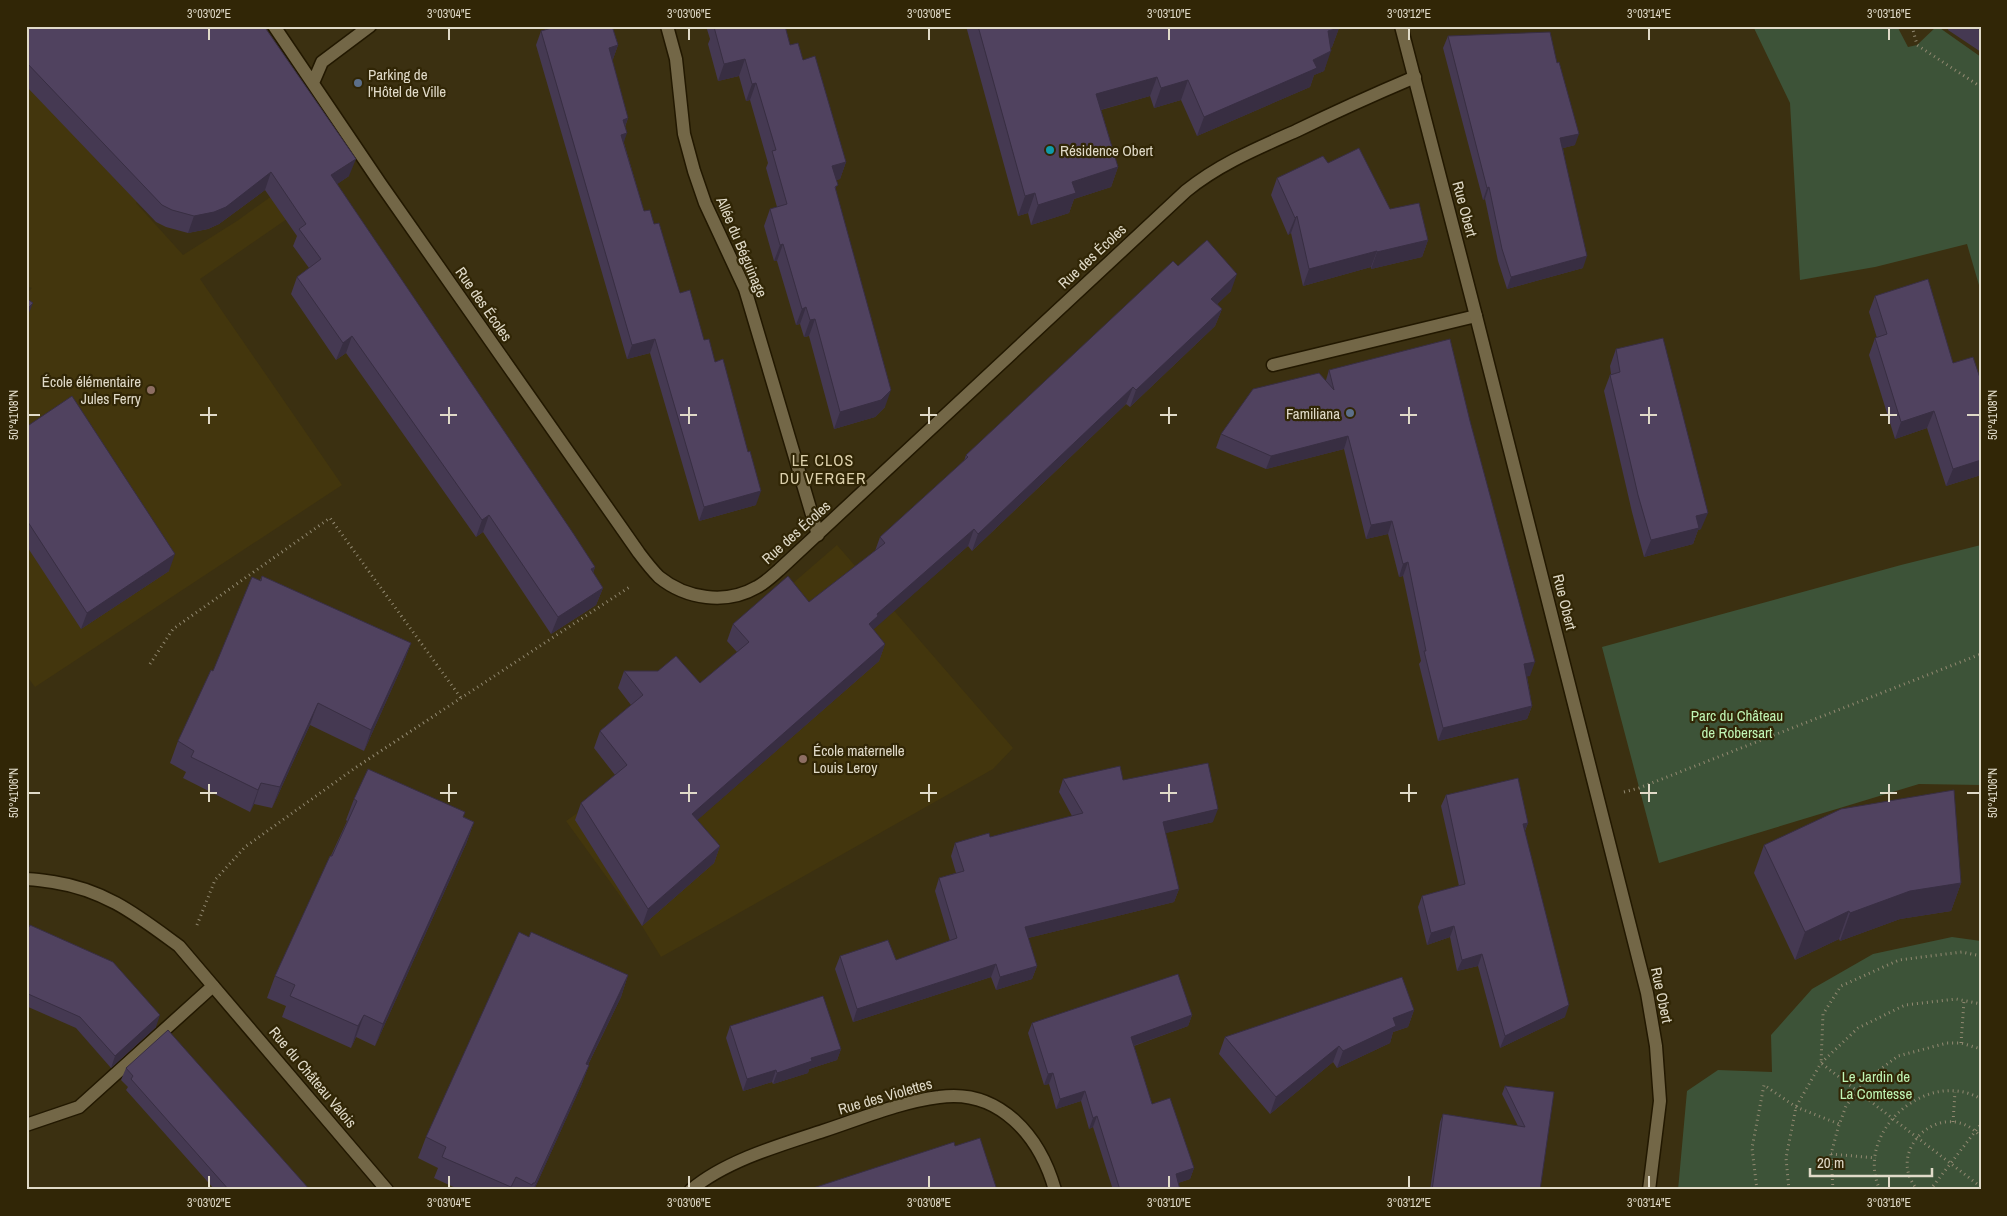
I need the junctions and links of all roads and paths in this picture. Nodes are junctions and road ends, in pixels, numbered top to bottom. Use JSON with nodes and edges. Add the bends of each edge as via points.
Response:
{"nodes":[{"id":1,"x":274,"y":26,"type":"edge"},
{"id":2,"x":370,"y":26,"type":"edge"},
{"id":3,"x":667,"y":26,"type":"edge"},
{"id":4,"x":1401,"y":26,"type":"edge"},
{"id":5,"x":1912,"y":26,"type":"edge"},
{"id":6,"x":1415,"y":77,"type":"junction"},
{"id":7,"x":313,"y":83,"type":"junction"},
{"id":8,"x":1981,"y":87,"type":"edge"},
{"id":9,"x":1476,"y":316,"type":"junction"},
{"id":10,"x":1273,"y":365,"type":"dead end"},
{"id":11,"x":818,"y":535,"type":"junction"},
{"id":12,"x":654,"y":571,"type":"junction"},
{"id":13,"x":1981,"y":654,"type":"edge"},
{"id":14,"x":150,"y":664,"type":"dead end"},
{"id":15,"x":461,"y":698,"type":"junction"},
{"id":16,"x":1597,"y":800,"type":"junction"},
{"id":17,"x":26,"y":879,"type":"edge"},
{"id":18,"x":180,"y":946,"type":"junction"},
{"id":19,"x":1981,"y":956,"type":"edge"},
{"id":20,"x":213,"y":986,"type":"junction"},
{"id":21,"x":1964,"y":1001,"type":"junction"},
{"id":22,"x":1981,"y":1004,"type":"edge"},
{"id":23,"x":1961,"y":1044,"type":"junction"},
{"id":24,"x":1981,"y":1049,"type":"edge"},
{"id":25,"x":1821,"y":1062,"type":"junction"},
{"id":26,"x":1857,"y":1091,"type":"junction"},
{"id":27,"x":1956,"y":1092,"type":"junction"},
{"id":28,"x":1981,"y":1099,"type":"edge"},
{"id":29,"x":1796,"y":1107,"type":"junction"},
{"id":30,"x":1892,"y":1118,"type":"junction"},
{"id":31,"x":1953,"y":1122,"type":"junction"},
{"id":32,"x":1839,"y":1124,"type":"junction"},
{"id":33,"x":1981,"y":1124,"type":"edge"},
{"id":34,"x":26,"y":1125,"type":"edge"},
{"id":35,"x":1975,"y":1131,"type":"junction"},
{"id":36,"x":1917,"y":1137,"type":"junction"},
{"id":37,"x":1981,"y":1138,"type":"edge"},
{"id":38,"x":1831,"y":1154,"type":"junction"},
{"id":39,"x":1876,"y":1158,"type":"junction"},
{"id":40,"x":1950,"y":1163,"type":"junction"},
{"id":41,"x":1981,"y":1189,"type":"edge"},
{"id":42,"x":388,"y":1190,"type":"edge"},
{"id":43,"x":691,"y":1190,"type":"edge"},
{"id":44,"x":1055,"y":1190,"type":"edge"},
{"id":45,"x":1649,"y":1190,"type":"edge"},
{"id":46,"x":1757,"y":1190,"type":"edge"},
{"id":47,"x":1790,"y":1190,"type":"edge"},
{"id":48,"x":1833,"y":1190,"type":"edge"},
{"id":49,"x":1880,"y":1190,"type":"edge"},
{"id":50,"x":1918,"y":1190,"type":"edge"},
{"id":51,"x":1930,"y":1190,"type":"edge"}],
"edges":[{"from":1,"to":7,"type":"street","name":"Rue des Écoles"},
{"from":2,"to":7,"type":"street","via":[[322,62]]},
{"from":3,"to":11,"type":"street","name":"Allée du Béguinage","via":[[676,59],[684,134],[694,171],[705,203],[745,289]]},
{"from":4,"to":6,"type":"street","name":"Rue Obert"},
{"from":5,"to":8,"type":"path","via":[[1918,44]]},
{"from":6,"to":9,"type":"street","name":"Rue Obert"},
{"from":6,"to":11,"type":"street","name":"Rue des Écoles","via":[[1255,150],[1200,180]]},
{"from":7,"to":12,"type":"street","name":"Rue des Écoles","via":[[614,520]]},
{"from":9,"to":10,"type":"street"},
{"from":9,"to":16,"type":"street","name":"Rue Obert"},
{"from":11,"to":12,"type":"street","name":"Rue des Écoles","via":[[758,587],[734,596],[711,598],[687,594]]},
{"from":12,"to":15,"type":"path"},
{"from":13,"to":16,"type":"path","via":[[1639,788]]},
{"from":14,"to":15,"type":"path","via":[[173,629],[330,518]]},
{"from":15,"to":18,"type":"path","via":[[355,768],[245,847],[215,880],[200,922]]},
{"from":16,"to":45,"type":"street","name":"Rue Obert","via":[[1647,993],[1656,1046],[1660,1101]]},
{"from":17,"to":18,"type":"street","name":"Rue du Château Valois","via":[[66,884],[106,897],[138,915]]},
{"from":18,"to":20,"type":"street","name":"Rue du Château Valois"},
{"from":19,"to":25,"type":"path","via":[[1962,952],[1899,960],[1841,986],[1823,1014]]},
{"from":20,"to":34,"type":"street","via":[[79,1107]]},
{"from":20,"to":42,"type":"street","name":"Rue du Château Valois"},
{"from":21,"to":22,"type":"path"},
{"from":21,"to":23,"type":"path"},
{"from":21,"to":25,"type":"path","via":[[1956,999],[1905,1005],[1858,1028]]},
{"from":23,"to":24,"type":"path"},
{"from":23,"to":26,"type":"path","via":[[1947,1044],[1898,1056],[1866,1080]]},
{"from":25,"to":26,"type":"path"},
{"from":25,"to":29,"type":"path"},
{"from":26,"to":30,"type":"path"},
{"from":26,"to":32,"type":"path"},
{"from":27,"to":28,"type":"path"},
{"from":27,"to":30,"type":"path","via":[[1930,1094],[1909,1103]]},
{"from":27,"to":31,"type":"path"},
{"from":29,"to":32,"type":"path"},
{"from":29,"to":46,"type":"path","via":[[1764,1085],[1752,1148]]},
{"from":29,"to":47,"type":"path","via":[[1786,1158]]},
{"from":30,"to":36,"type":"path"},
{"from":30,"to":39,"type":"path","via":[[1880,1138]]},
{"from":31,"to":35,"type":"path"},
{"from":31,"to":36,"type":"path","via":[[1926,1128]]},
{"from":32,"to":38,"type":"path"},
{"from":33,"to":35,"type":"path"},
{"from":35,"to":37,"type":"path"},
{"from":35,"to":40,"type":"path"},
{"from":36,"to":40,"type":"path"},
{"from":36,"to":50,"type":"path","via":[[1910,1149],[1908,1162],[1909,1175]]},
{"from":38,"to":39,"type":"path"},
{"from":38,"to":48,"type":"path"},
{"from":39,"to":49,"type":"path"},
{"from":40,"to":41,"type":"path"},
{"from":40,"to":51,"type":"path"},
{"from":43,"to":44,"type":"street","name":"Rue des Violettes","via":[[732,1164],[794,1141],[941,1096],[970,1098],[993,1105],[1014,1120],[1032,1139],[1049,1169]]}]}
